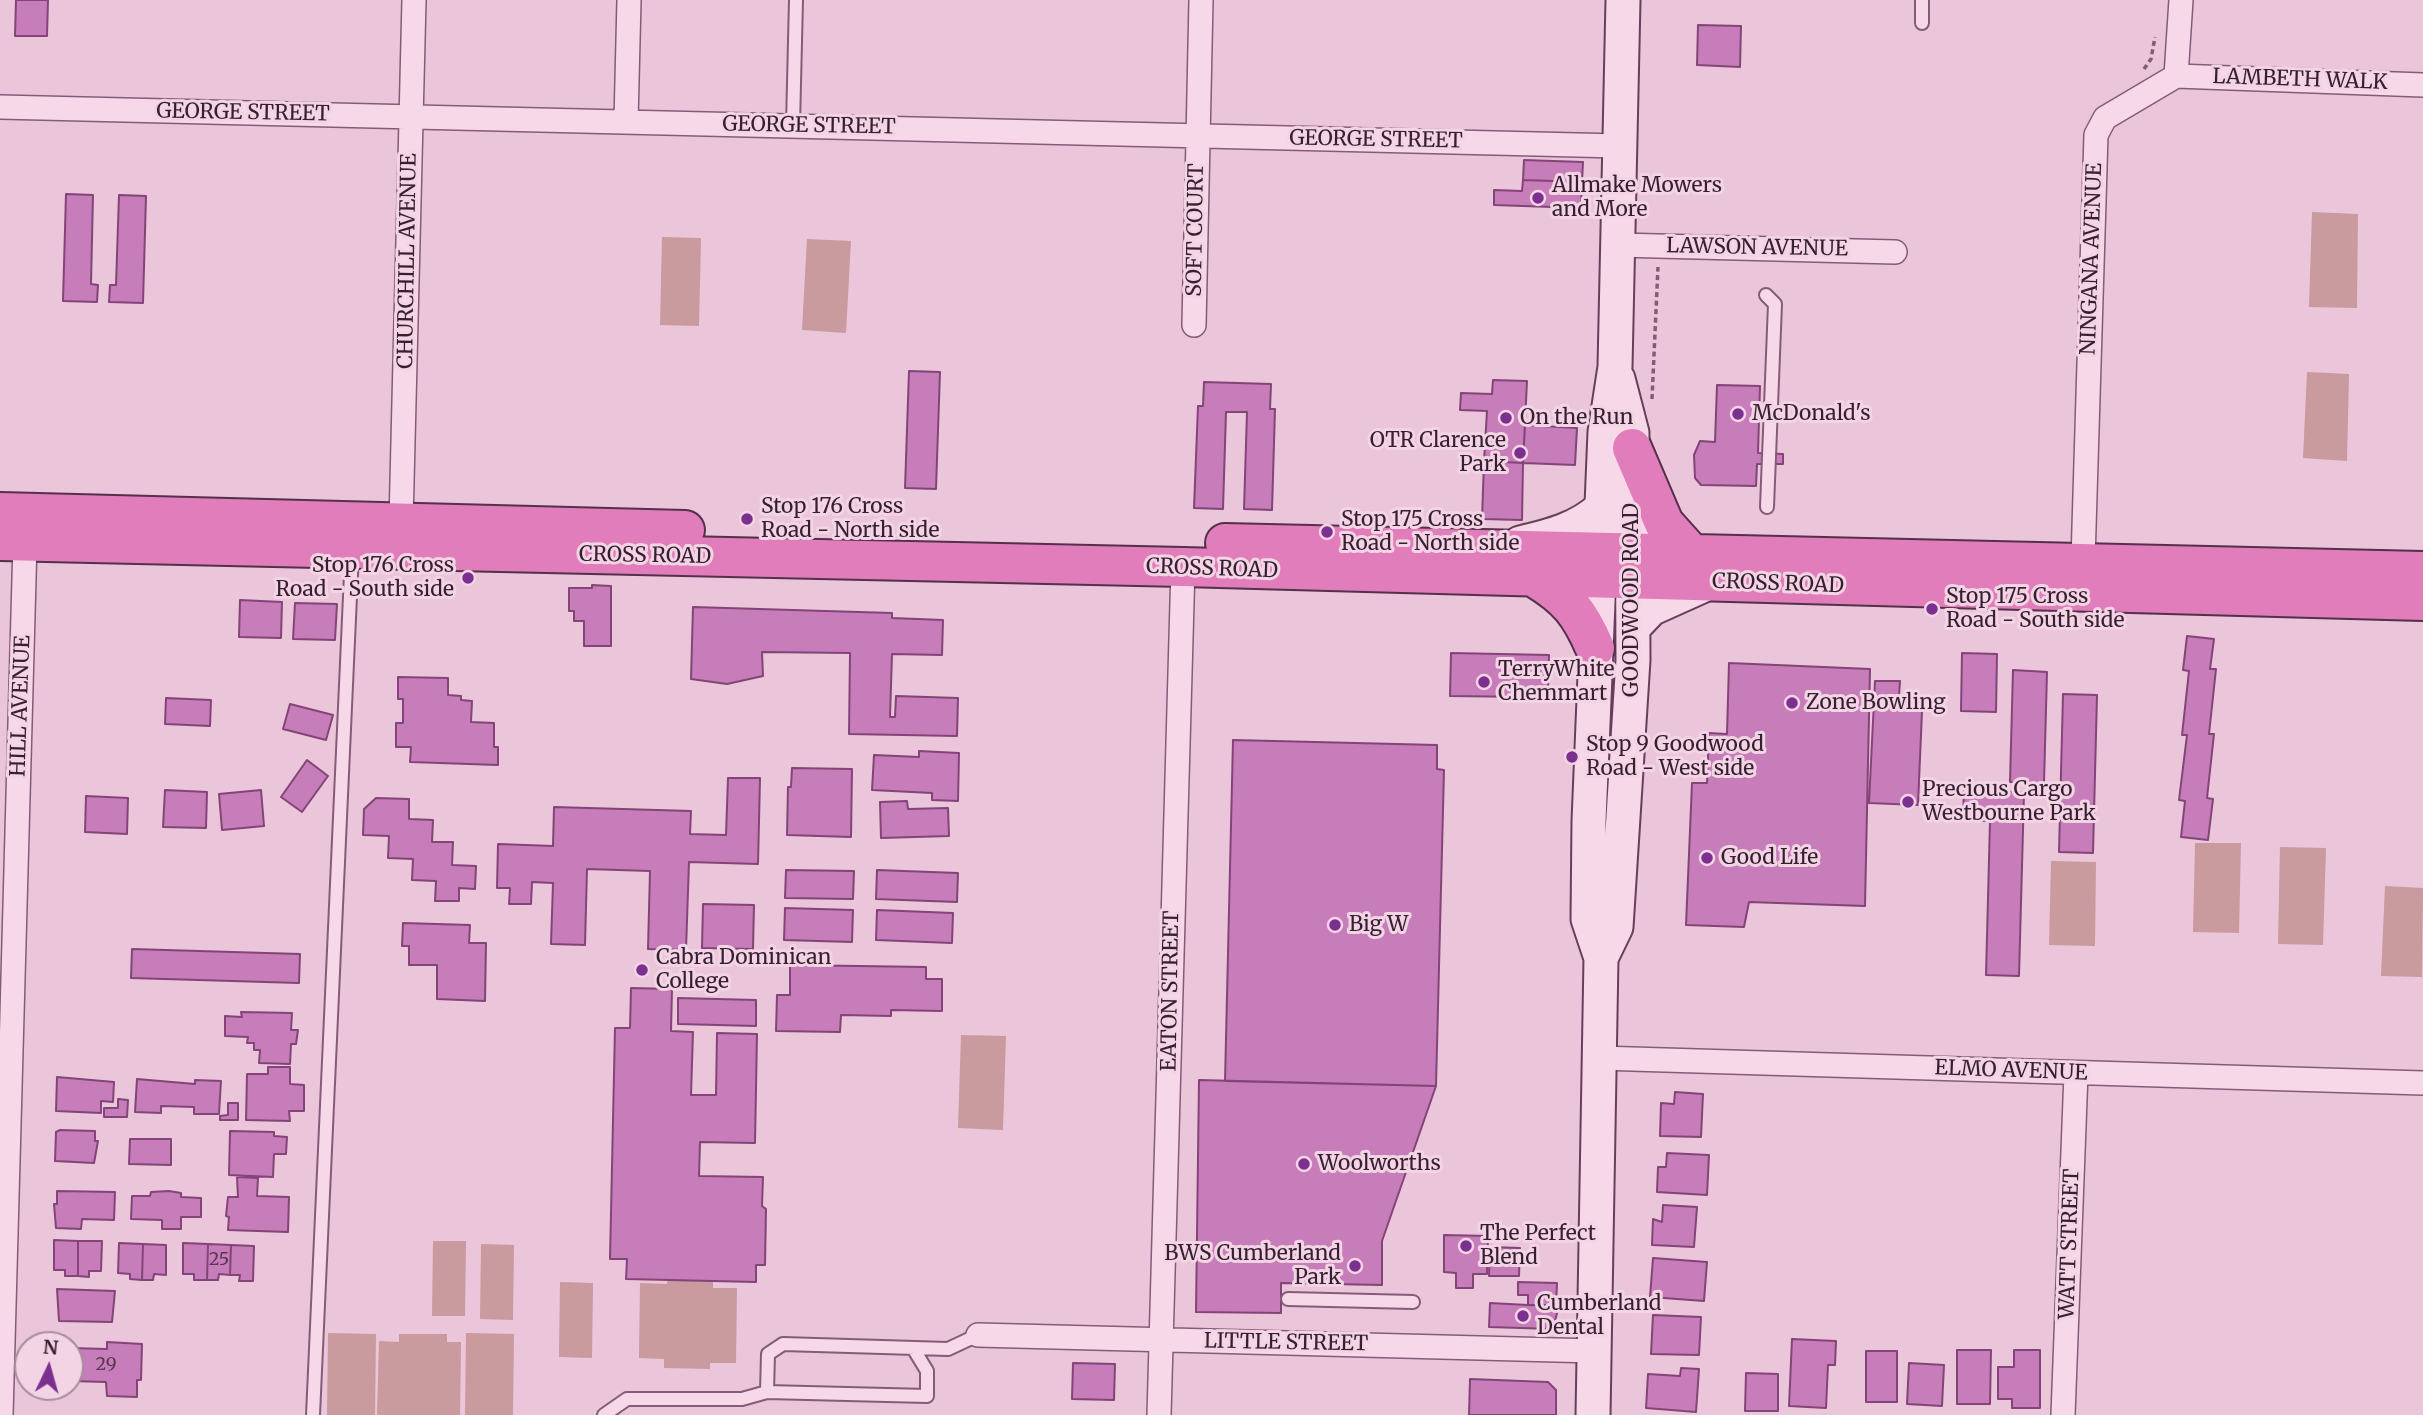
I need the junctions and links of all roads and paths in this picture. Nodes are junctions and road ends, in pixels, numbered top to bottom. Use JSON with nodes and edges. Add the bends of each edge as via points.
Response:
{"nodes":[{"id":1,"x":414,"y":0,"type":"edge"},
{"id":2,"x":629,"y":0,"type":"edge"},
{"id":3,"x":796,"y":0,"type":"edge"},
{"id":4,"x":1201,"y":0,"type":"edge"},
{"id":5,"x":1623,"y":0,"type":"edge"},
{"id":6,"x":1922,"y":0,"type":"edge"},
{"id":7,"x":2174,"y":0,"type":"edge"},
{"id":8,"x":2181,"y":0,"type":"edge"},
{"id":9,"x":1922,"y":23,"type":"dead end"},
{"id":10,"x":2156,"y":32,"type":"dead end"},
{"id":11,"x":2176,"y":75,"type":"junction"},
{"id":12,"x":2138,"y":77,"type":"dead end"},
{"id":13,"x":2423,"y":85,"type":"edge"},
{"id":14,"x":0,"y":107,"type":"edge"},
{"id":15,"x":411,"y":117,"type":"junction"},
{"id":16,"x":626,"y":121,"type":"junction"},
{"id":17,"x":793,"y":125,"type":"junction"},
{"id":18,"x":1198,"y":136,"type":"junction"},
{"id":19,"x":1619,"y":146,"type":"junction"},
{"id":20,"x":1618,"y":245,"type":"junction"},
{"id":21,"x":1895,"y":252,"type":"dead end"},
{"id":22,"x":1659,"y":260,"type":"dead end"},
{"id":23,"x":1766,"y":295,"type":"dead end"},
{"id":24,"x":1194,"y":325,"type":"dead end"},
{"id":25,"x":1615,"y":367,"type":"junction"},
{"id":26,"x":1652,"y":409,"type":"dead end"},
{"id":27,"x":1632,"y":448,"type":"junction"},
{"id":28,"x":1767,"y":507,"type":"dead end"},
{"id":29,"x":1602,"y":508,"type":"junction"},
{"id":30,"x":13,"y":527,"type":"edge"},
{"id":31,"x":400,"y":536,"type":"junction"},
{"id":32,"x":352,"y":549,"type":"junction"},
{"id":33,"x":1498,"y":549,"type":"junction"},
{"id":34,"x":1184,"y":555,"type":"junction"},
{"id":35,"x":1616,"y":565,"type":"junction"},
{"id":36,"x":1701,"y":567,"type":"junction"},
{"id":37,"x":2423,"y":571,"type":"edge"},
{"id":38,"x":2083,"y":576,"type":"junction"},
{"id":39,"x":1535,"y":578,"type":"junction"},
{"id":40,"x":2423,"y":601,"type":"edge"},
{"id":41,"x":1633,"y":628,"type":"junction"},
{"id":42,"x":1595,"y":648,"type":"junction"},
{"id":43,"x":7,"y":923,"type":"edge"},
{"id":44,"x":1601,"y":958,"type":"junction"},
{"id":45,"x":1599,"y":1058,"type":"junction"},
{"id":46,"x":2076,"y":1073,"type":"junction"},
{"id":47,"x":2423,"y":1083,"type":"edge"},
{"id":48,"x":1288,"y":1299,"type":"dead end"},
{"id":49,"x":1413,"y":1302,"type":"dead end"},
{"id":50,"x":978,"y":1335,"type":"joint"},
{"id":51,"x":1163,"y":1340,"type":"junction"},
{"id":52,"x":913,"y":1348,"type":"junction"},
{"id":53,"x":1595,"y":1351,"type":"junction"},
{"id":54,"x":767,"y":1392,"type":"junction"},
{"id":55,"x":1,"y":1415,"type":"edge"},
{"id":56,"x":313,"y":1415,"type":"edge"},
{"id":57,"x":604,"y":1415,"type":"edge"},
{"id":58,"x":1160,"y":1415,"type":"edge"},
{"id":59,"x":1593,"y":1415,"type":"edge"},
{"id":60,"x":2063,"y":1415,"type":"edge"}],
"edges":[{"from":1,"to":15,"type":"street","name":"CHURCHILL AVENUE"},
{"from":2,"to":16,"type":"street"},
{"from":3,"to":17,"type":"lane"},
{"from":4,"to":18,"type":"street","name":"SOFT COURT"},
{"from":5,"to":19,"type":"main road","name":"GOODWOOD ROAD"},
{"from":6,"to":9,"type":"lane"},
{"from":7,"to":8,"type":"lane"},
{"from":8,"to":11,"type":"street"},
{"from":10,"to":12,"type":"path","via":[[2151,59]]},
{"from":11,"to":13,"type":"street","name":"LAMBETH WALK"},
{"from":11,"to":38,"type":"street","name":"NINGANA AVENUE","via":[[2105,118],[2096,135]]},
{"from":14,"to":15,"type":"street","name":"GEORGE STREET"},
{"from":15,"to":16,"type":"street","name":"GEORGE STREET"},
{"from":15,"to":31,"type":"street","name":"CHURCHILL AVENUE"},
{"from":16,"to":17,"type":"street","name":"GEORGE STREET"},
{"from":17,"to":18,"type":"street","name":"GEORGE STREET"},
{"from":18,"to":19,"type":"street","name":"GEORGE STREET"},
{"from":18,"to":24,"type":"street","name":"SOFT COURT"},
{"from":19,"to":20,"type":"main road","name":"GOODWOOD ROAD"},
{"from":20,"to":21,"type":"street","name":"LAWSON AVENUE"},
{"from":20,"to":25,"type":"main road","name":"GOODWOOD ROAD"},
{"from":22,"to":26,"type":"path"},
{"from":23,"to":28,"type":"lane","via":[[1775,304]]},
{"from":25,"to":27,"type":"main road","name":"GOODWOOD ROAD"},
{"from":25,"to":29,"type":"main road","name":"GOODWOOD ROAD","via":[[1605,432]]},
{"from":27,"to":35,"type":"main road","name":"GOODWOOD ROAD"},
{"from":27,"to":36,"type":"highway","via":[[1664,523]]},
{"from":29,"to":33,"type":"main road","via":[[1557,534]]},
{"from":29,"to":35,"type":"main road","name":"GOODWOOD ROAD"},
{"from":30,"to":31,"type":"highway","name":"CROSS ROAD"},
{"from":30,"to":32,"type":"highway","name":"CROSS ROAD"},
{"from":30,"to":43,"type":"street","name":"HILL AVENUE"},
{"from":31,"to":32,"type":"highway","name":"CROSS ROAD"},
{"from":31,"to":34,"type":"highway","name":"CROSS ROAD"},
{"from":32,"to":56,"type":"lane"},
{"from":33,"to":34,"type":"highway","name":"CROSS ROAD"},
{"from":33,"to":35,"type":"highway","name":"CROSS ROAD"},
{"from":34,"to":39,"type":"highway","name":"CROSS ROAD"},
{"from":34,"to":51,"type":"street","name":"EATON STREET"},
{"from":35,"to":36,"type":"highway","name":"CROSS ROAD"},
{"from":35,"to":39,"type":"highway","name":"CROSS ROAD"},
{"from":35,"to":41,"type":"main road","name":"GOODWOOD ROAD"},
{"from":35,"to":42,"type":"main road","name":"GOODWOOD ROAD"},
{"from":36,"to":38,"type":"highway","name":"CROSS ROAD"},
{"from":36,"to":41,"type":"main road"},
{"from":37,"to":38,"type":"highway","name":"CROSS ROAD"},
{"from":38,"to":40,"type":"highway","name":"CROSS ROAD"},
{"from":39,"to":42,"type":"highway","via":[[1577,611]]},
{"from":41,"to":44,"type":"main road","name":"GOODWOOD ROAD","via":[[1618,907],[1616,927]]},
{"from":42,"to":44,"type":"main road","name":"GOODWOOD ROAD","via":[[1588,919]]},
{"from":43,"to":55,"type":"street","name":"HILL AVENUE"},
{"from":44,"to":45,"type":"main road","name":"GOODWOOD ROAD"},
{"from":45,"to":46,"type":"street","name":"ELMO AVENUE"},
{"from":45,"to":53,"type":"main road","name":"GOODWOOD ROAD"},
{"from":46,"to":47,"type":"street","name":"ELMO AVENUE"},
{"from":46,"to":60,"type":"street","name":"WATT STREET"},
{"from":48,"to":49,"type":"lane"},
{"from":50,"to":51,"type":"street","name":"LITTLE STREET"},
{"from":50,"to":52,"type":"lane","via":[[948,1349]]},
{"from":51,"to":53,"type":"street","name":"LITTLE STREET"},
{"from":51,"to":58,"type":"street","name":"EATON STREET"},
{"from":52,"to":54,"type":"lane","via":[[783,1344],[768,1354]]},
{"from":52,"to":54,"type":"lane","via":[[928,1371],[927,1396]]},
{"from":53,"to":59,"type":"main road","name":"GOODWOOD ROAD"},
{"from":54,"to":57,"type":"lane","via":[[742,1399],[627,1399]]}]}
